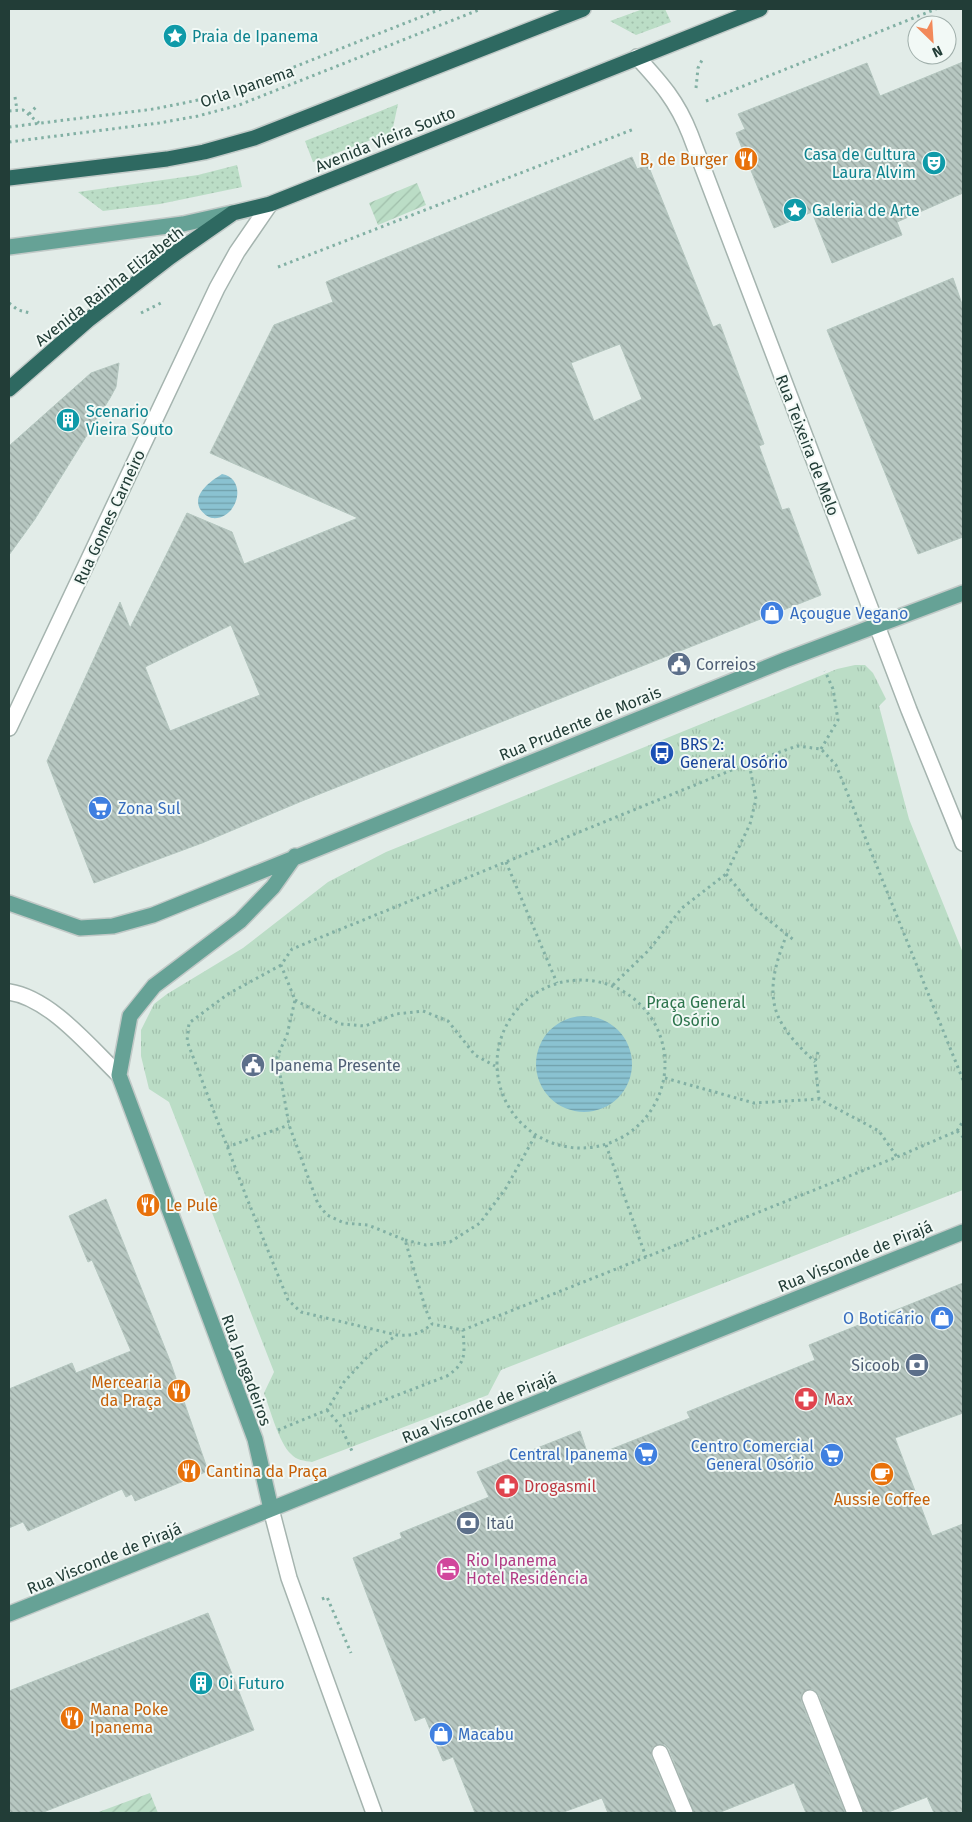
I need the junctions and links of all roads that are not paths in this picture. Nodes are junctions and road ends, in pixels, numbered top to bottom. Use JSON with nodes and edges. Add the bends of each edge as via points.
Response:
{"nodes":[{"id":1,"x":583,"y":9,"type":"edge"},
{"id":2,"x":760,"y":9,"type":"edge"},
{"id":3,"x":637,"y":57,"type":"junction"},
{"id":4,"x":9,"y":178,"type":"edge"},
{"id":5,"x":270,"y":204,"type":"junction"},
{"id":6,"x":233,"y":213,"type":"junction"},
{"id":7,"x":9,"y":246,"type":"edge"},
{"id":8,"x":9,"y":389,"type":"edge"},
{"id":9,"x":963,"y":593,"type":"edge"},
{"id":10,"x":878,"y":626,"type":"junction"},
{"id":11,"x":9,"y":728,"type":"edge"},
{"id":12,"x":963,"y":844,"type":"edge"},
{"id":13,"x":295,"y":856,"type":"junction"},
{"id":14,"x":9,"y":904,"type":"edge"},
{"id":15,"x":9,"y":992,"type":"edge"},
{"id":16,"x":119,"y":1076,"type":"junction"},
{"id":17,"x":963,"y":1232,"type":"edge"},
{"id":18,"x":271,"y":1509,"type":"junction"},
{"id":19,"x":9,"y":1614,"type":"edge"},
{"id":20,"x":810,"y":1698,"type":"dead end"},
{"id":21,"x":660,"y":1753,"type":"dead end"},
{"id":22,"x":374,"y":1813,"type":"edge"},
{"id":23,"x":685,"y":1813,"type":"edge"},
{"id":24,"x":855,"y":1813,"type":"edge"}],
"edges":[{"from":1,"to":4,"type":"highway","via":[[254,138],[167,159]]},
{"from":2,"to":3,"type":"highway","name":"Avenida Vieira Souto"},
{"from":3,"to":5,"type":"highway","name":"Avenida Vieira Souto"},
{"from":3,"to":10,"type":"street","name":"Rua Teixeira de Melo","via":[[662,83],[681,111]]},
{"from":5,"to":6,"type":"highway","name":"Avenida Vieira Souto"},
{"from":5,"to":11,"type":"street","name":"Rua Gomes Carneiro","via":[[217,288]]},
{"from":6,"to":7,"type":"main road","name":"Avenida Vieira Souto","via":[[183,224]]},
{"from":6,"to":8,"type":"highway","name":"Avenida Rainha Elizabeth","via":[[88,320]]},
{"from":9,"to":10,"type":"main road","name":"Rua Prudente de Morais"},
{"from":10,"to":12,"type":"street","name":"Rua Teixeira de Melo"},
{"from":10,"to":13,"type":"main road","name":"Rua Prudente de Morais","via":[[815,648]]},
{"from":13,"to":14,"type":"main road","name":"Rua Prudente de Morais","via":[[153,915],[113,926],[80,928]]},
{"from":13,"to":16,"type":"main road","via":[[273,887],[240,921],[154,986],[130,1016]]},
{"from":15,"to":16,"type":"street","name":"Rua Jangadeiros","via":[[48,1008]]},
{"from":16,"to":18,"type":"main road","name":"Rua Jangadeiros","via":[[254,1439]]},
{"from":17,"to":18,"type":"main road","name":"Rua Visconde de Pirajá"},
{"from":18,"to":19,"type":"main road","name":"Rua Visconde de Pirajá"},
{"from":18,"to":22,"type":"street","name":"Rua Jangadeiros","via":[[289,1578]]},
{"from":20,"to":24,"type":"street"},
{"from":21,"to":23,"type":"street"}]}
